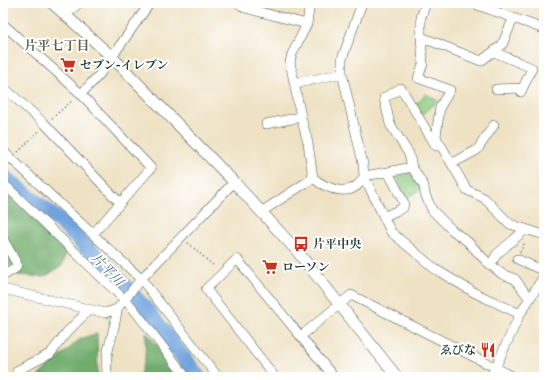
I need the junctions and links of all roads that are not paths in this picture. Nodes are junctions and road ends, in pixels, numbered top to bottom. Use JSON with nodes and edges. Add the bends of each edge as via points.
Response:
{"nodes":[{"id":1,"x":52,"y":3,"type":"edge"},
{"id":2,"x":79,"y":3,"type":"edge"},
{"id":3,"x":150,"y":3,"type":"edge"},
{"id":4,"x":238,"y":3,"type":"edge"},
{"id":5,"x":310,"y":3,"type":"edge"},
{"id":6,"x":362,"y":3,"type":"edge"},
{"id":7,"x":426,"y":3,"type":"edge"},
{"id":8,"x":472,"y":3,"type":"edge"},
{"id":9,"x":488,"y":6,"type":"edge"},
{"id":10,"x":65,"y":15,"type":"junction"},
{"id":11,"x":513,"y":19,"type":"junction"},
{"id":12,"x":3,"y":24,"type":"edge"},
{"id":13,"x":307,"y":24,"type":"junction"},
{"id":14,"x":544,"y":29,"type":"edge"},
{"id":15,"x":420,"y":36,"type":"junction"},
{"id":16,"x":494,"y":52,"type":"junction"},
{"id":17,"x":111,"y":56,"type":"junction"},
{"id":18,"x":342,"y":74,"type":"junction"},
{"id":19,"x":295,"y":84,"type":"junction"},
{"id":20,"x":3,"y":87,"type":"edge"},
{"id":21,"x":496,"y":89,"type":"dead end"},
{"id":22,"x":81,"y":94,"type":"junction"},
{"id":23,"x":301,"y":117,"type":"junction"},
{"id":24,"x":266,"y":124,"type":"dead end"},
{"id":25,"x":494,"y":125,"type":"dead end"},
{"id":26,"x":441,"y":146,"type":"junction"},
{"id":27,"x":3,"y":151,"type":"edge"},
{"id":28,"x":453,"y":163,"type":"junction"},
{"id":29,"x":412,"y":167,"type":"junction"},
{"id":30,"x":388,"y":172,"type":"junction"},
{"id":31,"x":364,"y":176,"type":"junction"},
{"id":32,"x":313,"y":178,"type":"junction"},
{"id":33,"x":234,"y":182,"type":"junction"},
{"id":34,"x":3,"y":183,"type":"edge"},
{"id":35,"x":120,"y":203,"type":"junction"},
{"id":36,"x":262,"y":212,"type":"junction"},
{"id":37,"x":385,"y":216,"type":"junction"},
{"id":38,"x":529,"y":229,"type":"junction"},
{"id":39,"x":93,"y":234,"type":"junction"},
{"id":40,"x":544,"y":235,"type":"edge"},
{"id":41,"x":3,"y":239,"type":"edge"},
{"id":42,"x":517,"y":258,"type":"road end"},
{"id":43,"x":490,"y":264,"type":"junction"},
{"id":44,"x":544,"y":271,"type":"edge"},
{"id":45,"x":3,"y":276,"type":"edge"},
{"id":46,"x":544,"y":276,"type":"edge"},
{"id":47,"x":139,"y":282,"type":"junction"},
{"id":48,"x":3,"y":289,"type":"edge"},
{"id":49,"x":529,"y":298,"type":"junction"},
{"id":50,"x":125,"y":299,"type":"junction"},
{"id":51,"x":340,"y":305,"type":"junction"},
{"id":52,"x":117,"y":309,"type":"junction"},
{"id":53,"x":89,"y":310,"type":"junction"},
{"id":54,"x":520,"y":314,"type":"junction"},
{"id":55,"x":301,"y":336,"type":"junction"},
{"id":56,"x":496,"y":367,"type":"junction"},
{"id":57,"x":14,"y":377,"type":"edge"},
{"id":58,"x":108,"y":377,"type":"edge"},
{"id":59,"x":186,"y":377,"type":"edge"},
{"id":60,"x":218,"y":377,"type":"edge"},
{"id":61,"x":275,"y":377,"type":"edge"},
{"id":62,"x":334,"y":377,"type":"edge"},
{"id":63,"x":397,"y":377,"type":"edge"},
{"id":64,"x":491,"y":377,"type":"edge"},
{"id":65,"x":514,"y":377,"type":"edge"}],
"edges":[{"from":1,"to":10,"type":"main road"},
{"from":2,"to":10,"type":"street"},
{"from":3,"to":17,"type":"street"},
{"from":4,"to":13,"type":"street","via":[[245,8]]},
{"from":5,"to":13,"type":"street"},
{"from":6,"to":18,"type":"street","via":[[342,59]]},
{"from":7,"to":15,"type":"street","via":[[421,17]]},
{"from":8,"to":9,"type":"street"},
{"from":9,"to":11,"type":"street"},
{"from":10,"to":17,"type":"main road"},
{"from":11,"to":14,"type":"street"},
{"from":11,"to":16,"type":"street","via":[[502,45]]},
{"from":12,"to":22,"type":"street"},
{"from":13,"to":19,"type":"street","via":[[290,62]]},
{"from":15,"to":16,"type":"street","via":[[481,61]]},
{"from":15,"to":26,"type":"street","via":[[423,64],[418,78],[450,90],[440,107],[436,137]]},
{"from":16,"to":21,"type":"street","via":[[532,68],[522,90]]},
{"from":17,"to":22,"type":"street","via":[[99,75]]},
{"from":17,"to":33,"type":"main road"},
{"from":18,"to":19,"type":"street"},
{"from":18,"to":31,"type":"street"},
{"from":19,"to":23,"type":"street"},
{"from":20,"to":35,"type":"street","via":[[46,124]]},
{"from":22,"to":35,"type":"street","via":[[151,168]]},
{"from":23,"to":24,"type":"street"},
{"from":23,"to":32,"type":"street"},
{"from":25,"to":28,"type":"street","via":[[477,150]]},
{"from":26,"to":28,"type":"street"},
{"from":26,"to":29,"type":"street","via":[[436,146],[401,88],[384,98],[390,124],[409,154]]},
{"from":27,"to":39,"type":"street"},
{"from":28,"to":38,"type":"street","via":[[467,190],[484,198],[510,224]]},
{"from":29,"to":30,"type":"street"},
{"from":29,"to":43,"type":"street","via":[[424,186],[432,210]]},
{"from":30,"to":31,"type":"street"},
{"from":30,"to":37,"type":"street","via":[[404,202],[403,208]]},
{"from":31,"to":32,"type":"street","via":[[361,183],[348,190],[328,189]]},
{"from":31,"to":37,"type":"street"},
{"from":32,"to":36,"type":"street"},
{"from":33,"to":36,"type":"main road"},
{"from":33,"to":47,"type":"street"},
{"from":34,"to":50,"type":"street"},
{"from":35,"to":39,"type":"street"},
{"from":36,"to":51,"type":"main road"},
{"from":37,"to":54,"type":"street","via":[[391,232],[435,269],[475,293]]},
{"from":38,"to":40,"type":"street"},
{"from":38,"to":43,"type":"street","via":[[497,254]]},
{"from":39,"to":47,"type":"street"},
{"from":41,"to":45,"type":"street","via":[[17,264],[16,268]]},
{"from":42,"to":44,"type":"street"},
{"from":43,"to":49,"type":"street","via":[[502,274],[515,279]]},
{"from":46,"to":49,"type":"street"},
{"from":47,"to":50,"type":"street"},
{"from":47,"to":60,"type":"street"},
{"from":48,"to":53,"type":"street"},
{"from":49,"to":54,"type":"street"},
{"from":50,"to":52,"type":"street"},
{"from":50,"to":59,"type":"street"},
{"from":51,"to":55,"type":"street"},
{"from":51,"to":56,"type":"street","via":[[351,295]]},
{"from":51,"to":63,"type":"main road"},
{"from":52,"to":53,"type":"street","via":[[105,313]]},
{"from":52,"to":58,"type":"street","via":[[117,321],[109,346],[106,369]]},
{"from":53,"to":57,"type":"street","via":[[66,332],[50,354],[18,370]]},
{"from":54,"to":56,"type":"street"},
{"from":55,"to":61,"type":"street","via":[[237,260],[206,288]]},
{"from":55,"to":62,"type":"street"},
{"from":56,"to":64,"type":"street"},
{"from":56,"to":65,"type":"street"}]}
